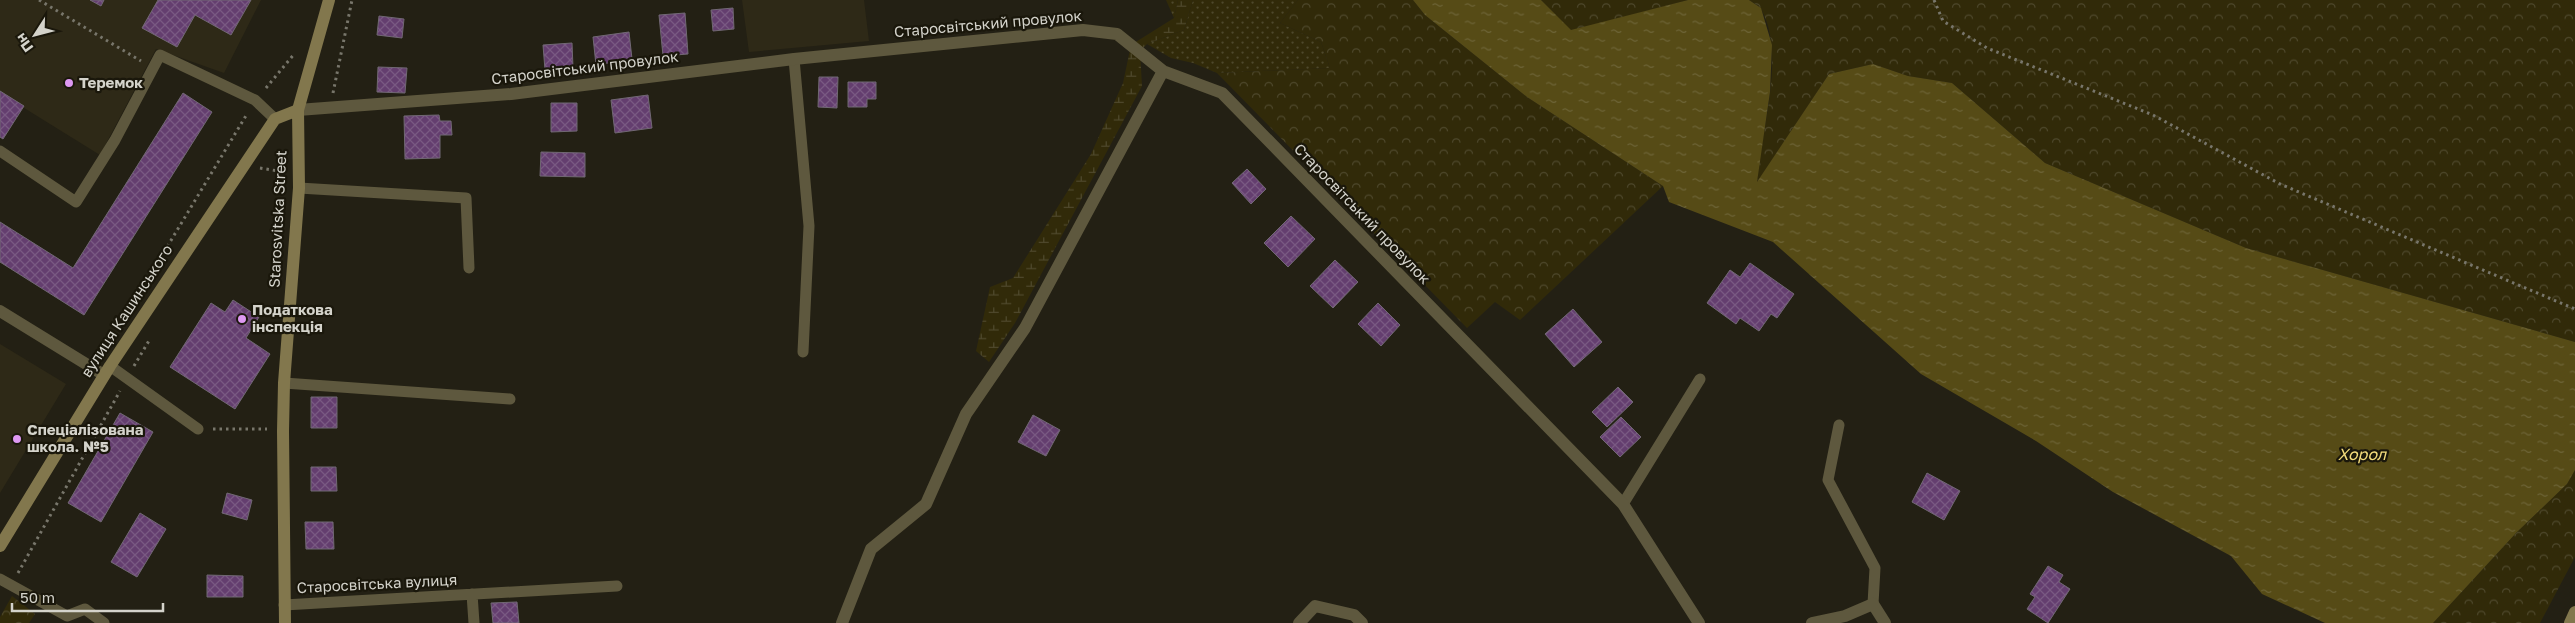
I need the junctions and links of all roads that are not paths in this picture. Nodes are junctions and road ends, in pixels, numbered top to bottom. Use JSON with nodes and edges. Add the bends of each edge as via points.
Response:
{"nodes":[{"id":1,"x":329,"y":0,"type":"edge"},
{"id":2,"x":794,"y":59,"type":"junction"},
{"id":3,"x":1163,"y":72,"type":"junction"},
{"id":4,"x":298,"y":110,"type":"junction"},
{"id":5,"x":275,"y":119,"type":"junction"},
{"id":6,"x":0,"y":151,"type":"edge"},
{"id":7,"x":299,"y":188,"type":"junction"},
{"id":8,"x":469,"y":268,"type":"dead end"},
{"id":9,"x":0,"y":311,"type":"edge"},
{"id":10,"x":803,"y":352,"type":"dead end"},
{"id":11,"x":107,"y":370,"type":"junction"},
{"id":12,"x":1700,"y":379,"type":"dead end"},
{"id":13,"x":284,"y":383,"type":"junction"},
{"id":14,"x":510,"y":399,"type":"dead end"},
{"id":15,"x":1839,"y":425,"type":"dead end"},
{"id":16,"x":198,"y":429,"type":"road end"},
{"id":17,"x":1623,"y":504,"type":"junction"},
{"id":18,"x":0,"y":546,"type":"edge"},
{"id":19,"x":0,"y":579,"type":"edge"},
{"id":20,"x":618,"y":586,"type":"dead end"},
{"id":21,"x":472,"y":594,"type":"junction"},
{"id":22,"x":284,"y":604,"type":"junction"},
{"id":23,"x":1873,"y":604,"type":"junction"},
{"id":24,"x":2575,"y":612,"type":"edge"},
{"id":25,"x":104,"y":623,"type":"edge"},
{"id":26,"x":285,"y":623,"type":"edge"},
{"id":27,"x":474,"y":623,"type":"edge"},
{"id":28,"x":842,"y":623,"type":"edge"},
{"id":29,"x":1298,"y":623,"type":"edge"},
{"id":30,"x":1362,"y":623,"type":"edge"},
{"id":31,"x":1699,"y":623,"type":"edge"},
{"id":32,"x":1812,"y":623,"type":"edge"},
{"id":33,"x":1885,"y":623,"type":"edge"},
{"id":34,"x":2570,"y":623,"type":"edge"}],
"edges":[{"from":1,"to":4,"type":"street","name":"Starosvitska Street"},
{"from":2,"to":3,"type":"street","name":"Старосвітський провулок","via":[[1084,30],[1116,34]]},
{"from":2,"to":4,"type":"street","name":"Старосвітський провулок","via":[[511,94]]},
{"from":2,"to":10,"type":"lane","via":[[809,226]]},
{"from":3,"to":17,"type":"street","name":"Старосвітський провулок","via":[[1222,93]]},
{"from":3,"to":28,"type":"street","via":[[1025,328],[966,414],[926,504],[872,549]]},
{"from":4,"to":5,"type":"street"},
{"from":4,"to":7,"type":"street","name":"Starosvitska Street"},
{"from":5,"to":6,"type":"lane","via":[[255,100],[160,55],[116,140],[76,202]]},
{"from":5,"to":11,"type":"street","name":"вулиця Кашинського"},
{"from":7,"to":8,"type":"lane","via":[[466,198]]},
{"from":7,"to":13,"type":"street","name":"Starosvitska Street"},
{"from":9,"to":11,"type":"street"},
{"from":11,"to":16,"type":"lane"},
{"from":11,"to":18,"type":"street","name":"вулиця Кашинського"},
{"from":12,"to":17,"type":"lane"},
{"from":13,"to":14,"type":"lane"},
{"from":13,"to":22,"type":"street","name":"Starosvitska Street"},
{"from":15,"to":23,"type":"lane","via":[[1828,480],[1875,568]]},
{"from":17,"to":31,"type":"street","name":"Старосвітський провулок"},
{"from":19,"to":25,"type":"lane","via":[[67,616],[85,609]]},
{"from":20,"to":21,"type":"lane","name":"Старосвітська вулиця"},
{"from":21,"to":22,"type":"lane","name":"Старосвітська вулиця"},
{"from":21,"to":27,"type":"lane","name":"Старосвітська вулиця"},
{"from":22,"to":26,"type":"street","name":"Starosvitska Street"},
{"from":23,"to":32,"type":"street","via":[[1845,616]]},
{"from":23,"to":33,"type":"street"},
{"from":24,"to":34,"type":"street"},
{"from":29,"to":30,"type":"street","via":[[1315,606],[1354,615]]}]}
